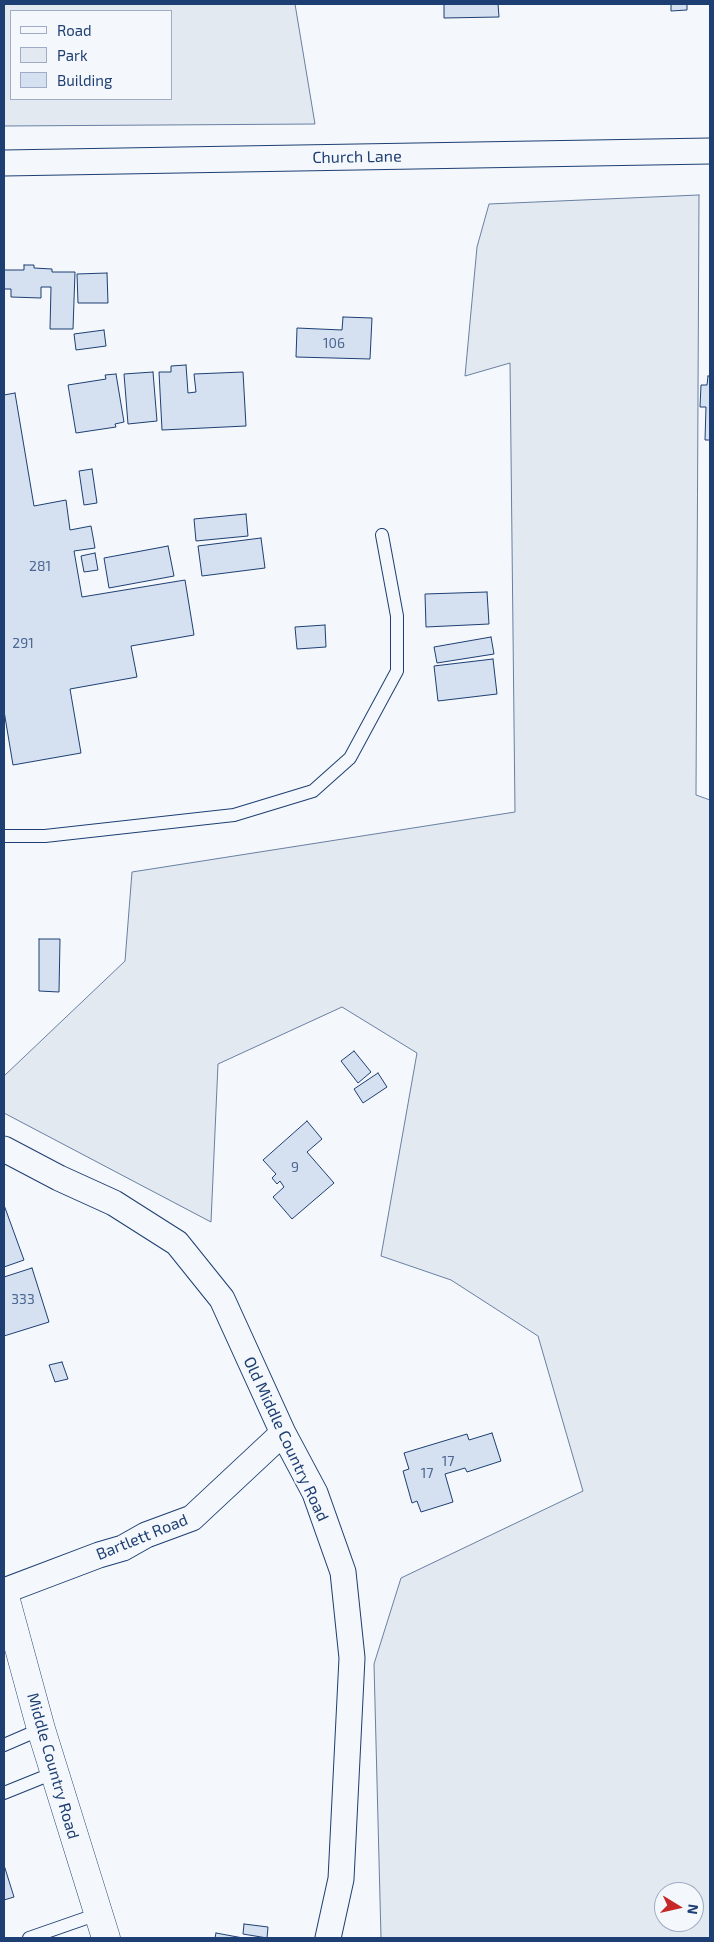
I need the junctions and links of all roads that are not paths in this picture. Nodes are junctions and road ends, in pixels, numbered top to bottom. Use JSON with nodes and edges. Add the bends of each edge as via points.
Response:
{"nodes":[{"id":1,"x":710,"y":151,"type":"edge"},
{"id":2,"x":4,"y":163,"type":"edge"},
{"id":3,"x":382,"y":535,"type":"dead end"},
{"id":4,"x":4,"y":836,"type":"edge"},
{"id":5,"x":4,"y":1149,"type":"edge"},
{"id":6,"x":283,"y":1433,"type":"junction"},
{"id":7,"x":4,"y":1592,"type":"edge"},
{"id":8,"x":41,"y":1729,"type":"junction"},
{"id":9,"x":4,"y":1745,"type":"edge"},
{"id":10,"x":56,"y":1772,"type":"junction"},
{"id":11,"x":4,"y":1793,"type":"edge"},
{"id":12,"x":102,"y":1926,"type":"edge"},
{"id":13,"x":29,"y":1938,"type":"edge"},
{"id":14,"x":328,"y":1938,"type":"edge"}],
"edges":[{"from":1,"to":2,"type":"street","name":"Church Lane"},
{"from":3,"to":4,"type":"lane","via":[[397,616],[398,671],[350,758],[314,791],[234,815],[45,836]]},
{"from":5,"to":6,"type":"street","name":"Old Middle Country Road","via":[[114,1203],[177,1243],[222,1299]]},
{"from":6,"to":7,"type":"street","name":"Bartlett Road","via":[[192,1518],[123,1548]]},
{"from":6,"to":14,"type":"street","name":"Old Middle Country Road","via":[[315,1493],[343,1572],[352,1658],[341,1879]]},
{"from":7,"to":8,"type":"main road","name":"Middle Country Road"},
{"from":8,"to":9,"type":"lane"},
{"from":8,"to":10,"type":"main road","name":"Middle Country Road"},
{"from":10,"to":11,"type":"lane"},
{"from":10,"to":12,"type":"main road","name":"Middle Country Road"},
{"from":12,"to":13,"type":"lane"}]}
